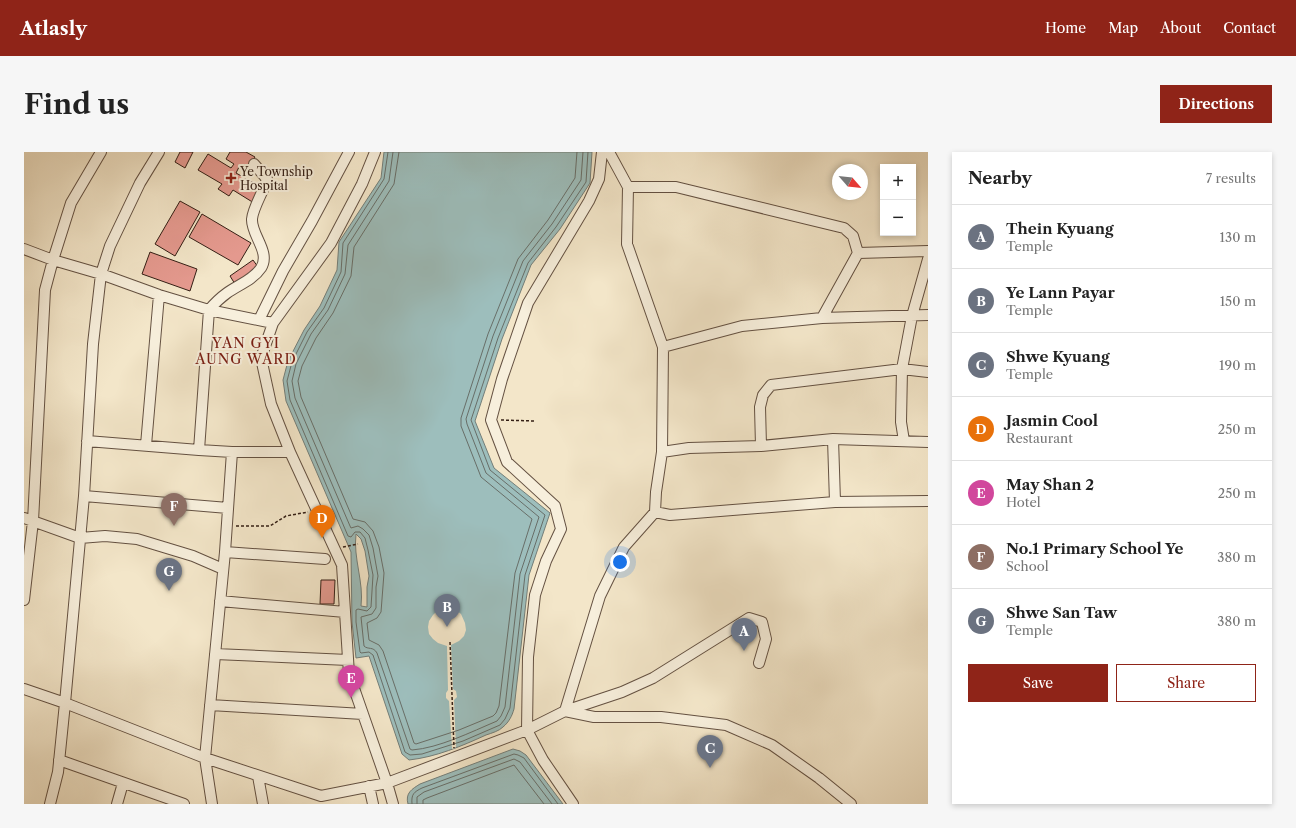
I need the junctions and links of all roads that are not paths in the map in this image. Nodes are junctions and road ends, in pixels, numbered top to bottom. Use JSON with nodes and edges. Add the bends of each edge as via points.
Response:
{"nodes":[{"id":1,"x":101,"y":152,"type":"edge"},
{"id":2,"x":159,"y":152,"type":"edge"},
{"id":3,"x":349,"y":152,"type":"edge"},
{"id":4,"x":375,"y":152,"type":"edge"},
{"id":5,"x":602,"y":152,"type":"edge"},
{"id":6,"x":609,"y":152,"type":"edge"},
{"id":7,"x":254,"y":164,"type":"dead end"},
{"id":8,"x":628,"y":187,"type":"junction"},
{"id":9,"x":24,"y":248,"type":"edge"},
{"id":10,"x":928,"y":251,"type":"edge"},
{"id":11,"x":858,"y":253,"type":"junction"},
{"id":12,"x":928,"y":259,"type":"edge"},
{"id":13,"x":53,"y":260,"type":"junction"},
{"id":14,"x":101,"y":274,"type":"junction"},
{"id":15,"x":159,"y":295,"type":"junction"},
{"id":16,"x":209,"y":310,"type":"junction"},
{"id":17,"x":928,"y":315,"type":"edge"},
{"id":18,"x":912,"y":316,"type":"junction"},
{"id":19,"x":822,"y":318,"type":"junction"},
{"id":20,"x":260,"y":320,"type":"junction"},
{"id":21,"x":273,"y":323,"type":"junction"},
{"id":22,"x":663,"y":347,"type":"junction"},
{"id":23,"x":902,"y":369,"type":"junction"},
{"id":24,"x":928,"y":372,"type":"edge"},
{"id":25,"x":833,"y":440,"type":"junction"},
{"id":26,"x":87,"y":441,"type":"junction"},
{"id":27,"x":904,"y":441,"type":"junction"},
{"id":28,"x":928,"y":442,"type":"edge"},
{"id":29,"x":146,"y":445,"type":"junction"},
{"id":30,"x":761,"y":446,"type":"junction"},
{"id":31,"x":199,"y":450,"type":"junction"},
{"id":32,"x":232,"y":452,"type":"junction"},
{"id":33,"x":290,"y":452,"type":"junction"},
{"id":34,"x":662,"y":452,"type":"junction"},
{"id":35,"x":84,"y":496,"type":"junction"},
{"id":36,"x":928,"y":501,"type":"edge"},
{"id":37,"x":835,"y":502,"type":"junction"},
{"id":38,"x":228,"y":508,"type":"junction"},
{"id":39,"x":655,"y":512,"type":"junction"},
{"id":40,"x":29,"y":519,"type":"edge"},
{"id":41,"x":80,"y":538,"type":"junction"},
{"id":42,"x":225,"y":552,"type":"junction"},
{"id":43,"x":325,"y":559,"type":"dead end"},
{"id":44,"x":223,"y":569,"type":"junction"},
{"id":45,"x":24,"y":600,"type":"edge"},
{"id":46,"x":220,"y":601,"type":"junction"},
{"id":47,"x":345,"y":612,"type":"junction"},
{"id":48,"x":215,"y":654,"type":"junction"},
{"id":49,"x":348,"y":660,"type":"junction"},
{"id":50,"x":759,"y":662,"type":"dead end"},
{"id":51,"x":24,"y":689,"type":"edge"},
{"id":52,"x":65,"y":703,"type":"junction"},
{"id":53,"x":210,"y":705,"type":"junction"},
{"id":54,"x":565,"y":711,"type":"junction"},
{"id":55,"x":363,"y":714,"type":"junction"},
{"id":56,"x":527,"y":730,"type":"junction"},
{"id":57,"x":205,"y":758,"type":"junction"},
{"id":58,"x":59,"y":760,"type":"junction"},
{"id":59,"x":258,"y":776,"type":"junction"},
{"id":60,"x":123,"y":783,"type":"junction"},
{"id":61,"x":387,"y":783,"type":"junction"},
{"id":62,"x":369,"y":786,"type":"junction"},
{"id":63,"x":321,"y":800,"type":"edge"},
{"id":64,"x":50,"y":804,"type":"edge"},
{"id":65,"x":117,"y":804,"type":"edge"},
{"id":66,"x":184,"y":804,"type":"edge"},
{"id":67,"x":212,"y":804,"type":"edge"},
{"id":68,"x":263,"y":804,"type":"edge"},
{"id":69,"x":373,"y":804,"type":"edge"},
{"id":70,"x":393,"y":804,"type":"edge"},
{"id":71,"x":573,"y":804,"type":"edge"},
{"id":72,"x":851,"y":804,"type":"edge"}],
"edges":[{"from":1,"to":13,"type":"street","via":[[71,204]]},
{"from":2,"to":14,"type":"street","via":[[136,190],[110,246]]},
{"from":3,"to":20,"type":"street","via":[[283,271]]},
{"from":4,"to":21,"type":"street","via":[[362,184],[331,243]]},
{"from":5,"to":56,"type":"street","via":[[599,179],[589,201],[528,303],[491,420],[507,462],[555,506],[561,529],[546,561],[535,595],[528,657]]},
{"from":6,"to":8,"type":"street"},
{"from":7,"to":16,"type":"street","via":[[267,178],[252,219],[264,255],[263,264],[260,270],[227,293]]},
{"from":8,"to":11,"type":"street","via":[[676,187],[844,228],[853,236]]},
{"from":8,"to":22,"type":"street","via":[[627,244]]},
{"from":9,"to":13,"type":"street"},
{"from":10,"to":11,"type":"street"},
{"from":11,"to":19,"type":"street"},
{"from":12,"to":18,"type":"street"},
{"from":13,"to":14,"type":"street"},
{"from":13,"to":40,"type":"street","via":[[46,290]]},
{"from":14,"to":15,"type":"street"},
{"from":14,"to":26,"type":"street","via":[[93,344]]},
{"from":15,"to":16,"type":"street"},
{"from":15,"to":29,"type":"street"},
{"from":16,"to":20,"type":"street"},
{"from":16,"to":31,"type":"street"},
{"from":17,"to":18,"type":"street"},
{"from":18,"to":19,"type":"street"},
{"from":18,"to":23,"type":"street"},
{"from":19,"to":22,"type":"street","via":[[742,326]]},
{"from":20,"to":21,"type":"street"},
{"from":21,"to":33,"type":"street","via":[[261,358],[271,404]]},
{"from":22,"to":34,"type":"street"},
{"from":23,"to":24,"type":"street"},
{"from":23,"to":27,"type":"street","via":[[901,422]]},
{"from":23,"to":30,"type":"street","via":[[771,385],[763,395],[760,407]]},
{"from":25,"to":27,"type":"street"},
{"from":25,"to":30,"type":"street"},
{"from":25,"to":37,"type":"street"},
{"from":26,"to":29,"type":"street"},
{"from":26,"to":35,"type":"street"},
{"from":27,"to":28,"type":"street"},
{"from":29,"to":31,"type":"street"},
{"from":30,"to":34,"type":"street","via":[[689,448]]},
{"from":31,"to":32,"type":"street"},
{"from":32,"to":33,"type":"street"},
{"from":32,"to":38,"type":"street"},
{"from":33,"to":47,"type":"street","via":[[342,565]]},
{"from":34,"to":39,"type":"street"},
{"from":35,"to":38,"type":"street"},
{"from":35,"to":41,"type":"street"},
{"from":36,"to":37,"type":"street"},
{"from":37,"to":39,"type":"street","via":[[670,515]]},
{"from":38,"to":42,"type":"street"},
{"from":39,"to":54,"type":"street","via":[[624,547],[600,596]]},
{"from":40,"to":41,"type":"street"},
{"from":40,"to":45,"type":"street"},
{"from":41,"to":44,"type":"street","via":[[105,536],[138,539],[193,556]]},
{"from":41,"to":52,"type":"street"},
{"from":42,"to":43,"type":"street"},
{"from":42,"to":44,"type":"street"},
{"from":44,"to":46,"type":"street"},
{"from":46,"to":47,"type":"street"},
{"from":46,"to":48,"type":"street"},
{"from":47,"to":49,"type":"street"},
{"from":48,"to":49,"type":"street"},
{"from":48,"to":53,"type":"street"},
{"from":49,"to":55,"type":"street","via":[[349,674]]},
{"from":50,"to":54,"type":"street","via":[[766,639],[762,622],[750,618],[653,678],[622,692]]},
{"from":51,"to":52,"type":"street"},
{"from":52,"to":57,"type":"street"},
{"from":52,"to":58,"type":"street"},
{"from":53,"to":55,"type":"street"},
{"from":53,"to":57,"type":"street"},
{"from":54,"to":56,"type":"street"},
{"from":54,"to":72,"type":"street","via":[[594,717],[661,717],[726,725],[772,745]]},
{"from":55,"to":61,"type":"street"},
{"from":56,"to":61,"type":"street"},
{"from":56,"to":71,"type":"street","via":[[543,760]]},
{"from":57,"to":59,"type":"street"},
{"from":57,"to":67,"type":"street"},
{"from":58,"to":60,"type":"street"},
{"from":58,"to":64,"type":"street"},
{"from":59,"to":63,"type":"street"},
{"from":59,"to":68,"type":"street"},
{"from":60,"to":65,"type":"street"},
{"from":60,"to":66,"type":"street"},
{"from":61,"to":62,"type":"street"},
{"from":61,"to":70,"type":"street"},
{"from":62,"to":63,"type":"street"},
{"from":62,"to":69,"type":"street"}]}
